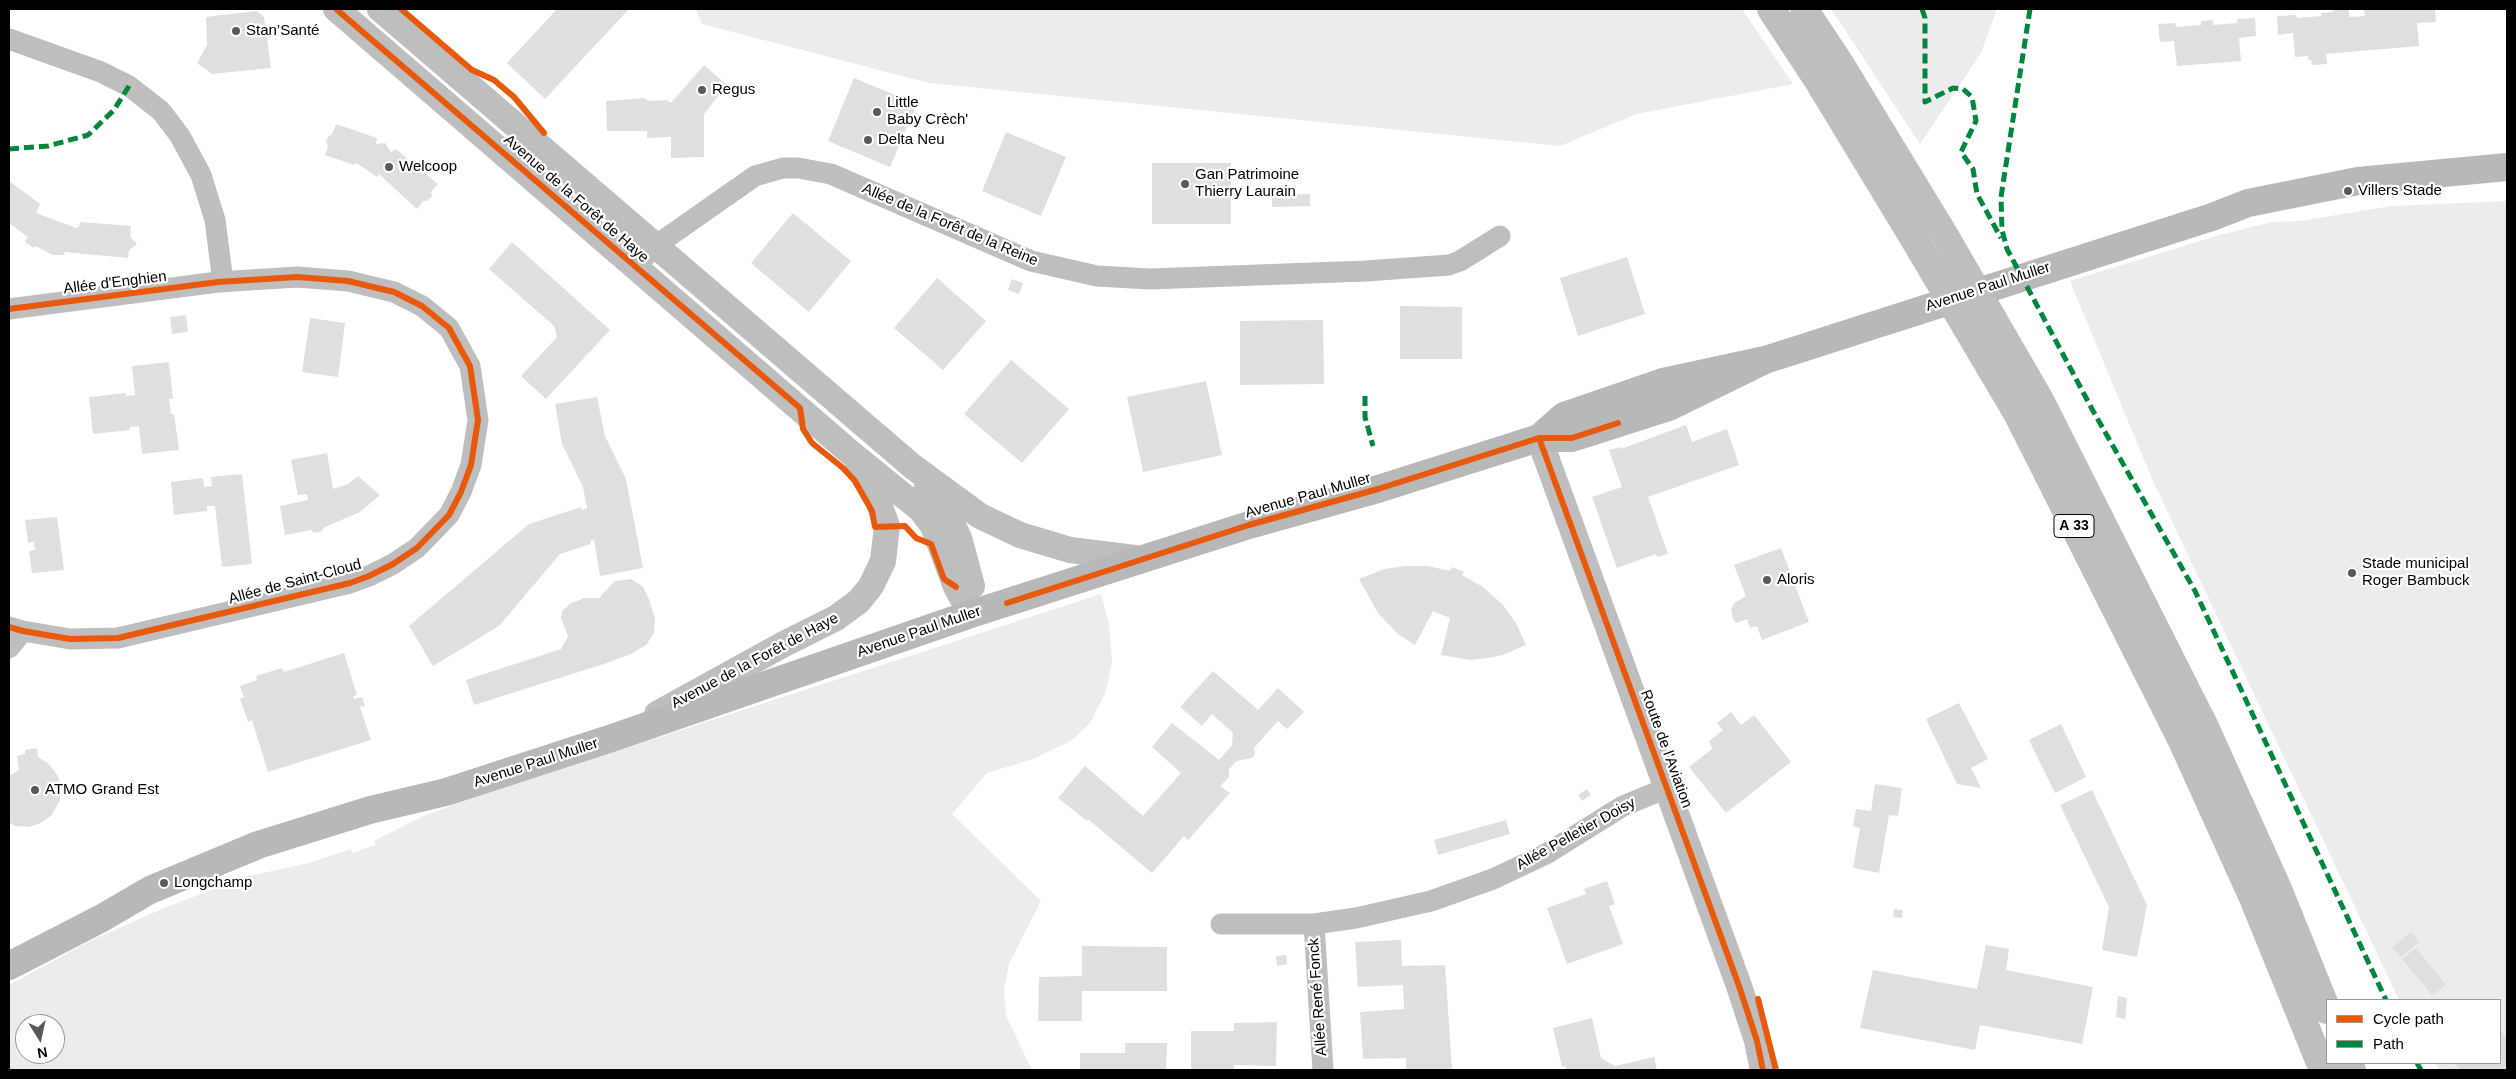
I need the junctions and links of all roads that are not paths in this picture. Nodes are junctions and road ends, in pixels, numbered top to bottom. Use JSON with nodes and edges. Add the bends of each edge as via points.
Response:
{"nodes":[{"id":1,"x":336,"y":9,"type":"edge"},
{"id":2,"x":380,"y":9,"type":"edge"},
{"id":3,"x":1771,"y":9,"type":"edge"},
{"id":4,"x":1804,"y":9,"type":"edge"},
{"id":5,"x":9,"y":39,"type":"edge"},
{"id":6,"x":2507,"y":167,"type":"edge"},
{"id":7,"x":1500,"y":236,"type":"dead end"},
{"id":8,"x":655,"y":246,"type":"junction"},
{"id":9,"x":635,"y":267,"type":"junction"},
{"id":10,"x":223,"y":282,"type":"junction"},
{"id":11,"x":9,"y":309,"type":"edge"},
{"id":12,"x":1539,"y":438,"type":"junction"},
{"id":13,"x":852,"y":454,"type":"junction"},
{"id":14,"x":912,"y":466,"type":"junction"},
{"id":15,"x":1144,"y":559,"type":"junction"},
{"id":16,"x":970,"y":614,"type":"junction"},
{"id":17,"x":16,"y":629,"type":"edge"},
{"id":18,"x":9,"y":648,"type":"edge"},
{"id":19,"x":612,"y":738,"type":"junction"},
{"id":20,"x":1667,"y":788,"type":"junction"},
{"id":21,"x":1221,"y":924,"type":"dead end"},
{"id":22,"x":1314,"y":924,"type":"junction"},
{"id":23,"x":9,"y":966,"type":"edge"},
{"id":24,"x":2326,"y":1008,"type":"edge"},
{"id":25,"x":1323,"y":1070,"type":"edge"},
{"id":26,"x":1763,"y":1070,"type":"edge"},
{"id":27,"x":2323,"y":1070,"type":"edge"}],
"edges":[{"from":1,"to":9,"type":"street","name":"Avenue de la Forêt de Haye"},
{"from":2,"to":8,"type":"street","name":"Avenue de la Forêt de Haye"},
{"from":3,"to":27,"type":"highway","number":"A 33","via":[[1817,79],[2017,413],[2182,741]]},
{"from":4,"to":24,"type":"highway","number":"A 33","via":[[1936,220],[2040,400],[2205,728],[2278,889]]},
{"from":5,"to":10,"type":"street","via":[[101,72],[128,86],[161,111],[180,136],[201,175],[215,220]]},
{"from":6,"to":12,"type":"main road","name":"Avenue Paul Muller","via":[[2401,178],[2212,217],[1765,360],[1669,408],[1572,438]]},
{"from":7,"to":8,"type":"street","name":"Allée de la Forêt de la Reine","via":[[1449,265],[1160,278],[1097,276],[1031,262],[830,174],[783,168],[755,176]]},
{"from":8,"to":9,"type":"street","name":"Allée de la Forêt de la Reine"},
{"from":8,"to":14,"type":"street","name":"Avenue de la Forêt de Haye"},
{"from":9,"to":13,"type":"street","name":"Avenue de la Forêt de Haye"},
{"from":10,"to":11,"type":"street","name":"Allée d'Enghien"},
{"from":10,"to":17,"type":"street","name":"Allée de Saint-Cloud","via":[[297,277],[348,282],[394,292],[422,306],[449,328],[470,366],[478,420],[471,465],[456,503],[417,548],[392,564],[350,583],[118,638],[70,639]]},
{"from":12,"to":15,"type":"main road","name":"Avenue Paul Muller"},
{"from":12,"to":20,"type":"street","name":"Route de l'Aviation"},
{"from":13,"to":16,"type":"street","name":"Avenue de la Forêt de Haye","via":[[921,510],[933,526]]},
{"from":13,"to":19,"type":"street","name":"Avenue de la Forêt de Haye","via":[[878,501],[887,526],[882,561],[871,586],[858,602],[836,618]]},
{"from":14,"to":15,"type":"street","name":"Avenue de la Forêt de Haye","via":[[980,516],[1020,535],[1070,550]]},
{"from":14,"to":16,"type":"street","name":"Avenue de la Forêt de Haye","via":[[949,517],[959,538],[972,581]]},
{"from":15,"to":16,"type":"main road","name":"Avenue Paul Muller"},
{"from":16,"to":19,"type":"main road","name":"Avenue Paul Muller"},
{"from":17,"to":18,"type":"street"},
{"from":19,"to":23,"type":"main road","name":"Avenue Paul Muller","via":[[446,792],[360,827],[102,918]]},
{"from":20,"to":22,"type":"street","name":"Allée Pelletier Doisy","via":[[1623,806],[1546,854],[1485,882],[1395,910]]},
{"from":20,"to":26,"type":"street","name":"Route de l'Aviation","via":[[1747,1009]]},
{"from":21,"to":22,"type":"street","name":"Allée Pelletier Doisy"},
{"from":22,"to":25,"type":"street","name":"Allée René Fonck"}]}
